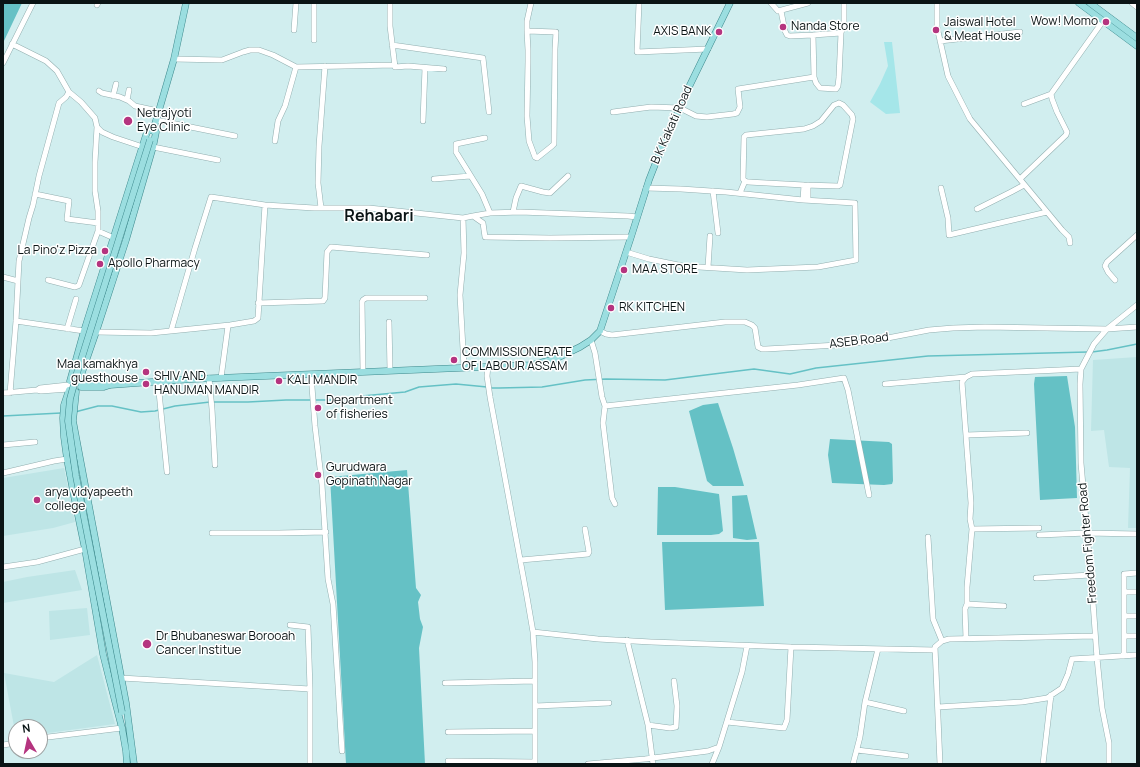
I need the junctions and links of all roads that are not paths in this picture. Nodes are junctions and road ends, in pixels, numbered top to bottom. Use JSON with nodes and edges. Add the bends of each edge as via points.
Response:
{"nodes":[{"id":1,"x":33,"y":3,"type":"edge"},
{"id":2,"x":186,"y":3,"type":"edge"},
{"id":3,"x":296,"y":3,"type":"edge"},
{"id":4,"x":314,"y":3,"type":"edge"},
{"id":5,"x":390,"y":3,"type":"edge"},
{"id":6,"x":531,"y":3,"type":"edge"},
{"id":7,"x":639,"y":3,"type":"edge"},
{"id":8,"x":730,"y":3,"type":"edge"},
{"id":9,"x":771,"y":3,"type":"edge"},
{"id":10,"x":808,"y":3,"type":"edge"},
{"id":11,"x":844,"y":3,"type":"edge"},
{"id":12,"x":937,"y":3,"type":"edge"},
{"id":13,"x":1079,"y":3,"type":"edge"},
{"id":14,"x":1090,"y":3,"type":"edge"},
{"id":15,"x":1132,"y":3,"type":"edge"},
{"id":16,"x":1137,"y":7,"type":"edge"},
{"id":17,"x":781,"y":11,"type":"junction"},
{"id":18,"x":1103,"y":21,"type":"junction"},
{"id":19,"x":294,"y":30,"type":"dead end"},
{"id":20,"x":527,"y":31,"type":"junction"},
{"id":21,"x":1020,"y":32,"type":"dead end"},
{"id":22,"x":841,"y":33,"type":"junction"},
{"id":23,"x":813,"y":35,"type":"junction"},
{"id":24,"x":1137,"y":38,"type":"edge"},
{"id":25,"x":314,"y":40,"type":"dead end"},
{"id":26,"x":940,"y":41,"type":"junction"},
{"id":27,"x":12,"y":44,"type":"junction"},
{"id":28,"x":392,"y":45,"type":"junction"},
{"id":29,"x":1137,"y":46,"type":"edge"},
{"id":30,"x":708,"y":49,"type":"junction"},
{"id":31,"x":174,"y":58,"type":"junction"},
{"id":32,"x":3,"y":63,"type":"edge"},
{"id":33,"x":396,"y":65,"type":"junction"},
{"id":34,"x":326,"y":66,"type":"junction"},
{"id":35,"x":296,"y":67,"type":"junction"},
{"id":36,"x":425,"y":68,"type":"junction"},
{"id":37,"x":444,"y":69,"type":"dead end"},
{"id":38,"x":814,"y":77,"type":"junction"},
{"id":39,"x":116,"y":84,"type":"dead end"},
{"id":40,"x":129,"y":90,"type":"dead end"},
{"id":41,"x":99,"y":91,"type":"dead end"},
{"id":42,"x":69,"y":92,"type":"junction"},
{"id":43,"x":1051,"y":94,"type":"junction"},
{"id":44,"x":114,"y":96,"type":"junction"},
{"id":45,"x":127,"y":100,"type":"junction"},
{"id":46,"x":1024,"y":104,"type":"dead end"},
{"id":47,"x":680,"y":108,"type":"junction"},
{"id":48,"x":158,"y":111,"type":"junction"},
{"id":49,"x":489,"y":112,"type":"dead end"},
{"id":50,"x":613,"y":112,"type":"dead end"},
{"id":51,"x":156,"y":120,"type":"junction"},
{"id":52,"x":423,"y":121,"type":"dead end"},
{"id":53,"x":97,"y":127,"type":"junction"},
{"id":54,"x":154,"y":127,"type":"junction"},
{"id":55,"x":235,"y":136,"type":"dead end"},
{"id":56,"x":485,"y":138,"type":"dead end"},
{"id":57,"x":275,"y":141,"type":"dead end"},
{"id":58,"x":143,"y":147,"type":"junction"},
{"id":59,"x":153,"y":147,"type":"junction"},
{"id":60,"x":218,"y":160,"type":"dead end"},
{"id":61,"x":470,"y":176,"type":"junction"},
{"id":62,"x":568,"y":176,"type":"dead end"},
{"id":63,"x":434,"y":179,"type":"dead end"},
{"id":64,"x":1020,"y":179,"type":"junction"},
{"id":65,"x":747,"y":182,"type":"junction"},
{"id":66,"x":1024,"y":184,"type":"junction"},
{"id":67,"x":806,"y":185,"type":"junction"},
{"id":68,"x":646,"y":188,"type":"junction"},
{"id":69,"x":941,"y":188,"type":"dead end"},
{"id":70,"x":713,"y":191,"type":"junction"},
{"id":71,"x":742,"y":193,"type":"junction"},
{"id":72,"x":36,"y":194,"type":"junction"},
{"id":73,"x":806,"y":200,"type":"junction"},
{"id":74,"x":265,"y":205,"type":"junction"},
{"id":75,"x":321,"y":208,"type":"junction"},
{"id":76,"x":977,"y":209,"type":"dead end"},
{"id":77,"x":513,"y":212,"type":"junction"},
{"id":78,"x":1047,"y":212,"type":"junction"},
{"id":79,"x":490,"y":213,"type":"junction"},
{"id":80,"x":473,"y":216,"type":"junction"},
{"id":81,"x":637,"y":217,"type":"junction"},
{"id":82,"x":463,"y":218,"type":"junction"},
{"id":83,"x":98,"y":223,"type":"junction"},
{"id":84,"x":98,"y":231,"type":"junction"},
{"id":85,"x":718,"y":233,"type":"dead end"},
{"id":86,"x":1137,"y":234,"type":"edge"},
{"id":87,"x":710,"y":236,"type":"dead end"},
{"id":88,"x":631,"y":237,"type":"junction"},
{"id":89,"x":114,"y":238,"type":"junction"},
{"id":90,"x":1070,"y":244,"type":"dead end"},
{"id":91,"x":626,"y":252,"type":"junction"},
{"id":92,"x":427,"y":255,"type":"dead end"},
{"id":93,"x":708,"y":267,"type":"junction"},
{"id":94,"x":3,"y":278,"type":"edge"},
{"id":95,"x":48,"y":280,"type":"dead end"},
{"id":96,"x":1115,"y":280,"type":"dead end"},
{"id":97,"x":18,"y":281,"type":"junction"},
{"id":98,"x":425,"y":298,"type":"dead end"},
{"id":99,"x":76,"y":299,"type":"dead end"},
{"id":100,"x":258,"y":303,"type":"junction"},
{"id":101,"x":1137,"y":305,"type":"edge"},
{"id":102,"x":16,"y":321,"type":"junction"},
{"id":103,"x":389,"y":322,"type":"dead end"},
{"id":104,"x":228,"y":326,"type":"junction"},
{"id":105,"x":1137,"y":327,"type":"edge"},
{"id":106,"x":67,"y":329,"type":"junction"},
{"id":107,"x":1107,"y":329,"type":"junction"},
{"id":108,"x":84,"y":331,"type":"junction"},
{"id":109,"x":171,"y":331,"type":"junction"},
{"id":110,"x":600,"y":331,"type":"junction"},
{"id":111,"x":96,"y":332,"type":"junction"},
{"id":112,"x":591,"y":340,"type":"junction"},
{"id":113,"x":488,"y":366,"type":"junction"},
{"id":114,"x":464,"y":367,"type":"junction"},
{"id":115,"x":1081,"y":369,"type":"junction"},
{"id":116,"x":390,"y":370,"type":"junction"},
{"id":117,"x":363,"y":371,"type":"junction"},
{"id":118,"x":311,"y":374,"type":"junction"},
{"id":119,"x":966,"y":377,"type":"junction"},
{"id":120,"x":209,"y":378,"type":"junction"},
{"id":121,"x":221,"y":378,"type":"junction"},
{"id":122,"x":158,"y":382,"type":"junction"},
{"id":123,"x":885,"y":384,"type":"dead end"},
{"id":124,"x":69,"y":386,"type":"junction"},
{"id":125,"x":79,"y":386,"type":"junction"},
{"id":126,"x":10,"y":393,"type":"junction"},
{"id":127,"x":3,"y":394,"type":"edge"},
{"id":128,"x":605,"y":406,"type":"junction"},
{"id":129,"x":1027,"y":433,"type":"dead end"},
{"id":130,"x":966,"y":435,"type":"junction"},
{"id":131,"x":35,"y":442,"type":"dead end"},
{"id":132,"x":3,"y":445,"type":"edge"},
{"id":133,"x":67,"y":459,"type":"junction"},
{"id":134,"x":215,"y":465,"type":"dead end"},
{"id":135,"x":167,"y":472,"type":"dead end"},
{"id":136,"x":3,"y":473,"type":"edge"},
{"id":137,"x":869,"y":495,"type":"dead end"},
{"id":138,"x":615,"y":504,"type":"dead end"},
{"id":139,"x":1039,"y":528,"type":"dead end"},
{"id":140,"x":585,"y":529,"type":"dead end"},
{"id":141,"x":972,"y":529,"type":"junction"},
{"id":142,"x":326,"y":532,"type":"junction"},
{"id":143,"x":212,"y":533,"type":"dead end"},
{"id":144,"x":1088,"y":533,"type":"junction"},
{"id":145,"x":1137,"y":534,"type":"edge"},
{"id":146,"x":1039,"y":535,"type":"dead end"},
{"id":147,"x":928,"y":537,"type":"dead end"},
{"id":148,"x":85,"y":549,"type":"junction"},
{"id":149,"x":521,"y":560,"type":"junction"},
{"id":150,"x":3,"y":566,"type":"edge"},
{"id":151,"x":1137,"y":573,"type":"edge"},
{"id":152,"x":1091,"y":575,"type":"junction"},
{"id":153,"x":1036,"y":578,"type":"dead end"},
{"id":154,"x":1124,"y":592,"type":"junction"},
{"id":155,"x":1137,"y":592,"type":"edge"},
{"id":156,"x":967,"y":604,"type":"junction"},
{"id":157,"x":1004,"y":606,"type":"dead end"},
{"id":158,"x":1124,"y":616,"type":"junction"},
{"id":159,"x":1137,"y":616,"type":"edge"},
{"id":160,"x":290,"y":625,"type":"dead end"},
{"id":161,"x":533,"y":632,"type":"junction"},
{"id":162,"x":1095,"y":636,"type":"junction"},
{"id":163,"x":1124,"y":636,"type":"junction"},
{"id":164,"x":1137,"y":636,"type":"edge"},
{"id":165,"x":966,"y":639,"type":"junction"},
{"id":166,"x":627,"y":640,"type":"junction"},
{"id":167,"x":942,"y":641,"type":"junction"},
{"id":168,"x":747,"y":646,"type":"junction"},
{"id":169,"x":791,"y":647,"type":"junction"},
{"id":170,"x":878,"y":649,"type":"junction"},
{"id":171,"x":935,"y":650,"type":"junction"},
{"id":172,"x":1137,"y":655,"type":"edge"},
{"id":173,"x":1124,"y":656,"type":"junction"},
{"id":174,"x":1096,"y":658,"type":"junction"},
{"id":175,"x":121,"y":678,"type":"junction"},
{"id":176,"x":535,"y":681,"type":"junction"},
{"id":177,"x":674,"y":681,"type":"dead end"},
{"id":178,"x":445,"y":683,"type":"dead end"},
{"id":179,"x":310,"y":689,"type":"junction"},
{"id":180,"x":1051,"y":696,"type":"junction"},
{"id":181,"x":865,"y":702,"type":"junction"},
{"id":182,"x":610,"y":703,"type":"dead end"},
{"id":183,"x":535,"y":706,"type":"junction"},
{"id":184,"x":938,"y":707,"type":"junction"},
{"id":185,"x":904,"y":712,"type":"dead end"},
{"id":186,"x":125,"y":714,"type":"junction"},
{"id":187,"x":119,"y":718,"type":"junction"},
{"id":188,"x":727,"y":722,"type":"junction"},
{"id":189,"x":648,"y":725,"type":"junction"},
{"id":190,"x":122,"y":728,"type":"junction"},
{"id":191,"x":534,"y":731,"type":"junction"},
{"id":192,"x":448,"y":732,"type":"dead end"},
{"id":193,"x":48,"y":737,"type":"edge"},
{"id":194,"x":718,"y":747,"type":"junction"},
{"id":195,"x":857,"y":750,"type":"junction"},
{"id":196,"x":342,"y":751,"type":"dead end"},
{"id":197,"x":906,"y":756,"type":"dead end"},
{"id":198,"x":448,"y":761,"type":"dead end"},
{"id":199,"x":653,"y":761,"type":"edge"},
{"id":200,"x":534,"y":763,"type":"edge"},
{"id":201,"x":620,"y":763,"type":"edge"},
{"id":202,"x":127,"y":764,"type":"edge"},
{"id":203,"x":134,"y":764,"type":"edge"},
{"id":204,"x":310,"y":764,"type":"edge"},
{"id":205,"x":588,"y":764,"type":"edge"},
{"id":206,"x":712,"y":764,"type":"edge"},
{"id":207,"x":854,"y":764,"type":"edge"},
{"id":208,"x":940,"y":764,"type":"edge"},
{"id":209,"x":1043,"y":764,"type":"edge"},
{"id":210,"x":1109,"y":764,"type":"edge"}],
"edges":[{"from":1,"to":27,"type":"street"},
{"from":2,"to":31,"type":"main road"},
{"from":3,"to":19,"type":"street"},
{"from":4,"to":25,"type":"street"},
{"from":5,"to":28,"type":"street"},
{"from":6,"to":20,"type":"street"},
{"from":7,"to":30,"type":"street","via":[[637,52]]},
{"from":8,"to":30,"type":"main road","name":"B K Kakati Road"},
{"from":9,"to":17,"type":"street"},
{"from":10,"to":17,"type":"street"},
{"from":11,"to":22,"type":"street"},
{"from":12,"to":26,"type":"street"},
{"from":13,"to":18,"type":"main road"},
{"from":14,"to":24,"type":"main road"},
{"from":15,"to":16,"type":"street"},
{"from":17,"to":23,"type":"street","via":[[787,35]]},
{"from":18,"to":29,"type":"main road"},
{"from":18,"to":43,"type":"street"},
{"from":20,"to":20,"type":"street","via":[[528,134],[534,157],[537,158],[554,144],[556,32]]},
{"from":21,"to":26,"type":"street"},
{"from":22,"to":23,"type":"street"},
{"from":22,"to":38,"type":"street","via":[[838,86],[836,89],[820,88]]},
{"from":23,"to":38,"type":"street"},
{"from":26,"to":64,"type":"street","via":[[948,76],[970,119]]},
{"from":27,"to":32,"type":"street"},
{"from":27,"to":42,"type":"street","via":[[46,61],[58,71]]},
{"from":28,"to":33,"type":"street"},
{"from":28,"to":49,"type":"street","via":[[483,58]]},
{"from":30,"to":47,"type":"main road","name":"B K Kakati Road"},
{"from":31,"to":35,"type":"street","via":[[222,60],[250,50],[259,50]]},
{"from":31,"to":48,"type":"main road"},
{"from":33,"to":34,"type":"street"},
{"from":33,"to":36,"type":"street","via":[[395,67]]},
{"from":34,"to":35,"type":"street"},
{"from":34,"to":75,"type":"street","via":[[319,146],[318,183]]},
{"from":35,"to":57,"type":"street","via":[[278,121]]},
{"from":36,"to":37,"type":"street"},
{"from":36,"to":52,"type":"street"},
{"from":38,"to":47,"type":"street","via":[[738,89],[740,107],[737,113],[733,114],[696,116]]},
{"from":39,"to":44,"type":"street"},
{"from":40,"to":45,"type":"street"},
{"from":41,"to":44,"type":"street"},
{"from":42,"to":53,"type":"street","via":[[95,118]]},
{"from":42,"to":72,"type":"street","via":[[59,103]]},
{"from":43,"to":46,"type":"street"},
{"from":43,"to":64,"type":"street","via":[[1067,134]]},
{"from":44,"to":45,"type":"street"},
{"from":45,"to":48,"type":"street","via":[[135,106]]},
{"from":47,"to":50,"type":"street","via":[[651,107]]},
{"from":47,"to":68,"type":"main road","name":"B K Kakati Road"},
{"from":48,"to":51,"type":"main road"},
{"from":51,"to":54,"type":"main road"},
{"from":51,"to":55,"type":"street"},
{"from":53,"to":58,"type":"street","via":[[113,137]]},
{"from":53,"to":83,"type":"street","via":[[95,191]]},
{"from":54,"to":58,"type":"main road","via":[[147,132]]},
{"from":54,"to":59,"type":"main road","via":[[156,132]]},
{"from":54,"to":186,"type":"main road","bridge":true,"via":[[77,373],[70,399],[68,421],[76,476]]},
{"from":56,"to":61,"type":"street","via":[[456,144],[456,152]]},
{"from":58,"to":89,"type":"main road"},
{"from":59,"to":60,"type":"street"},
{"from":59,"to":111,"type":"main road"},
{"from":61,"to":63,"type":"street"},
{"from":61,"to":79,"type":"street"},
{"from":62,"to":77,"type":"street","via":[[550,193],[521,186]]},
{"from":64,"to":66,"type":"street"},
{"from":65,"to":67,"type":"street"},
{"from":65,"to":67,"type":"street","via":[[743,179],[744,136],[804,129],[821,121],[834,104],[843,104],[853,119],[841,184]]},
{"from":65,"to":71,"type":"street"},
{"from":66,"to":76,"type":"street"},
{"from":66,"to":78,"type":"street"},
{"from":67,"to":73,"type":"street"},
{"from":68,"to":70,"type":"street"},
{"from":68,"to":81,"type":"main road","name":"B K Kakati Road"},
{"from":69,"to":78,"type":"street","via":[[949,235]]},
{"from":70,"to":71,"type":"street"},
{"from":70,"to":85,"type":"street"},
{"from":71,"to":73,"type":"street"},
{"from":72,"to":83,"type":"street","via":[[69,201],[68,219]]},
{"from":72,"to":97,"type":"street","via":[[19,261]]},
{"from":73,"to":93,"type":"street","via":[[855,203],[856,260],[818,268],[746,270]]},
{"from":74,"to":75,"type":"street"},
{"from":74,"to":100,"type":"street"},
{"from":74,"to":109,"type":"street","via":[[211,196]]},
{"from":75,"to":82,"type":"street","via":[[369,208]]},
{"from":77,"to":79,"type":"street"},
{"from":77,"to":81,"type":"street"},
{"from":78,"to":90,"type":"street","via":[[1069,237]]},
{"from":79,"to":80,"type":"street"},
{"from":80,"to":82,"type":"street"},
{"from":80,"to":88,"type":"street","via":[[483,224],[484,237]]},
{"from":81,"to":88,"type":"main road","name":"B K Kakati Road"},
{"from":82,"to":114,"type":"street","via":[[464,253],[460,295]]},
{"from":83,"to":84,"type":"street"},
{"from":84,"to":89,"type":"street"},
{"from":84,"to":95,"type":"street","via":[[79,285],[75,287]]},
{"from":86,"to":96,"type":"street","via":[[1106,262],[1105,266]]},
{"from":87,"to":93,"type":"street"},
{"from":88,"to":91,"type":"main road","name":"B K Kakati Road"},
{"from":89,"to":108,"type":"main road"},
{"from":91,"to":93,"type":"street","via":[[683,266]]},
{"from":91,"to":110,"type":"main road","name":"B K Kakati Road"},
{"from":92,"to":100,"type":"street","via":[[331,247],[327,252],[323,301]]},
{"from":94,"to":97,"type":"street"},
{"from":97,"to":102,"type":"street"},
{"from":98,"to":117,"type":"street","via":[[372,297],[362,300]]},
{"from":99,"to":106,"type":"street"},
{"from":100,"to":104,"type":"street","via":[[258,318]]},
{"from":101,"to":107,"type":"street","name":"Freedom Fighter Road"},
{"from":102,"to":106,"type":"street"},
{"from":102,"to":126,"type":"street"},
{"from":103,"to":116,"type":"street"},
{"from":104,"to":109,"type":"street"},
{"from":104,"to":121,"type":"street"},
{"from":105,"to":107,"type":"street","name":"ASEB Road"},
{"from":106,"to":108,"type":"street"},
{"from":107,"to":110,"type":"street","name":"ASEB Road","via":[[953,328],[838,345],[766,349],[757,346],[755,328],[745,322],[612,334]]},
{"from":107,"to":115,"type":"street","name":"Freedom Fighter Road","via":[[1094,344]]},
{"from":108,"to":124,"type":"main road"},
{"from":109,"to":111,"type":"street"},
{"from":110,"to":112,"type":"main road"},
{"from":111,"to":125,"type":"main road"},
{"from":112,"to":113,"type":"main road","via":[[555,358],[532,364]]},
{"from":112,"to":128,"type":"street"},
{"from":113,"to":114,"type":"main road"},
{"from":113,"to":149,"type":"street","via":[[490,397]]},
{"from":114,"to":116,"type":"main road"},
{"from":115,"to":119,"type":"street","via":[[972,374]]},
{"from":115,"to":144,"type":"street","name":"Freedom Fighter Road","via":[[1081,462]]},
{"from":116,"to":117,"type":"main road"},
{"from":117,"to":118,"type":"main road"},
{"from":118,"to":121,"type":"main road"},
{"from":118,"to":142,"type":"street"},
{"from":119,"to":123,"type":"street"},
{"from":119,"to":130,"type":"street","via":[[962,382]]},
{"from":120,"to":121,"type":"main road"},
{"from":120,"to":122,"type":"main road"},
{"from":120,"to":134,"type":"street"},
{"from":122,"to":125,"type":"main road","via":[[104,387]]},
{"from":122,"to":135,"type":"street"},
{"from":124,"to":125,"type":"main road","via":[[72,392]]},
{"from":124,"to":125,"type":"main road","via":[[76,379]]},
{"from":124,"to":126,"type":"street"},
{"from":124,"to":133,"type":"main road","via":[[63,418]]},
{"from":125,"to":175,"type":"main road","via":[[73,421]]},
{"from":126,"to":127,"type":"street"},
{"from":128,"to":137,"type":"street","via":[[844,378]]},
{"from":128,"to":138,"type":"street","via":[[604,423],[612,498]]},
{"from":129,"to":130,"type":"street"},
{"from":130,"to":141,"type":"street"},
{"from":131,"to":132,"type":"street"},
{"from":133,"to":136,"type":"street"},
{"from":133,"to":148,"type":"main road"},
{"from":139,"to":141,"type":"street"},
{"from":140,"to":149,"type":"street","via":[[588,554]]},
{"from":141,"to":156,"type":"street","via":[[966,587]]},
{"from":142,"to":143,"type":"street"},
{"from":142,"to":196,"type":"street"},
{"from":144,"to":145,"type":"street"},
{"from":144,"to":146,"type":"street"},
{"from":144,"to":152,"type":"street","name":"Freedom Fighter Road"},
{"from":147,"to":167,"type":"street","via":[[933,619]]},
{"from":148,"to":150,"type":"street","via":[[37,562]]},
{"from":148,"to":187,"type":"main road","via":[[105,660]]},
{"from":149,"to":161,"type":"street"},
{"from":151,"to":154,"type":"street","via":[[1124,574]]},
{"from":152,"to":153,"type":"street"},
{"from":152,"to":162,"type":"street","name":"Freedom Fighter Road"},
{"from":154,"to":155,"type":"street"},
{"from":154,"to":158,"type":"street"},
{"from":156,"to":157,"type":"street"},
{"from":156,"to":165,"type":"street"},
{"from":158,"to":159,"type":"street"},
{"from":158,"to":163,"type":"street"},
{"from":160,"to":179,"type":"street","via":[[308,627]]},
{"from":161,"to":166,"type":"street"},
{"from":161,"to":176,"type":"street"},
{"from":162,"to":165,"type":"street"},
{"from":162,"to":174,"type":"street","name":"Freedom Fighter Road"},
{"from":163,"to":164,"type":"street"},
{"from":163,"to":173,"type":"street"},
{"from":165,"to":167,"type":"street"},
{"from":166,"to":168,"type":"street"},
{"from":166,"to":189,"type":"street"},
{"from":167,"to":171,"type":"street"},
{"from":168,"to":169,"type":"street"},
{"from":168,"to":188,"type":"street"},
{"from":169,"to":170,"type":"street"},
{"from":169,"to":188,"type":"street","via":[[787,720],[784,728]]},
{"from":170,"to":171,"type":"street"},
{"from":170,"to":181,"type":"street"},
{"from":171,"to":184,"type":"street"},
{"from":172,"to":173,"type":"street"},
{"from":173,"to":174,"type":"street"},
{"from":174,"to":180,"type":"street","via":[[1072,659],[1062,688]]},
{"from":174,"to":210,"type":"street","name":"Freedom Fighter Road","via":[[1109,743]]},
{"from":175,"to":179,"type":"street"},
{"from":175,"to":186,"type":"main road"},
{"from":176,"to":178,"type":"street"},
{"from":176,"to":183,"type":"street"},
{"from":177,"to":189,"type":"street","via":[[676,726],[670,728]]},
{"from":179,"to":204,"type":"street"},
{"from":180,"to":184,"type":"street","via":[[1022,702]]},
{"from":180,"to":209,"type":"street"},
{"from":181,"to":185,"type":"street"},
{"from":181,"to":195,"type":"street"},
{"from":182,"to":183,"type":"street"},
{"from":183,"to":191,"type":"street"},
{"from":184,"to":208,"type":"street"},
{"from":186,"to":187,"type":"main road"},
{"from":186,"to":203,"type":"main road"},
{"from":187,"to":190,"type":"main road"},
{"from":188,"to":194,"type":"street"},
{"from":189,"to":199,"type":"street"},
{"from":190,"to":193,"type":"street"},
{"from":190,"to":202,"type":"main road"},
{"from":191,"to":192,"type":"street"},
{"from":191,"to":200,"type":"street"},
{"from":194,"to":199,"type":"street"},
{"from":194,"to":206,"type":"street"},
{"from":195,"to":197,"type":"street"},
{"from":195,"to":207,"type":"street"},
{"from":198,"to":200,"type":"street"},
{"from":199,"to":201,"type":"street"},
{"from":201,"to":205,"type":"street"}]}
